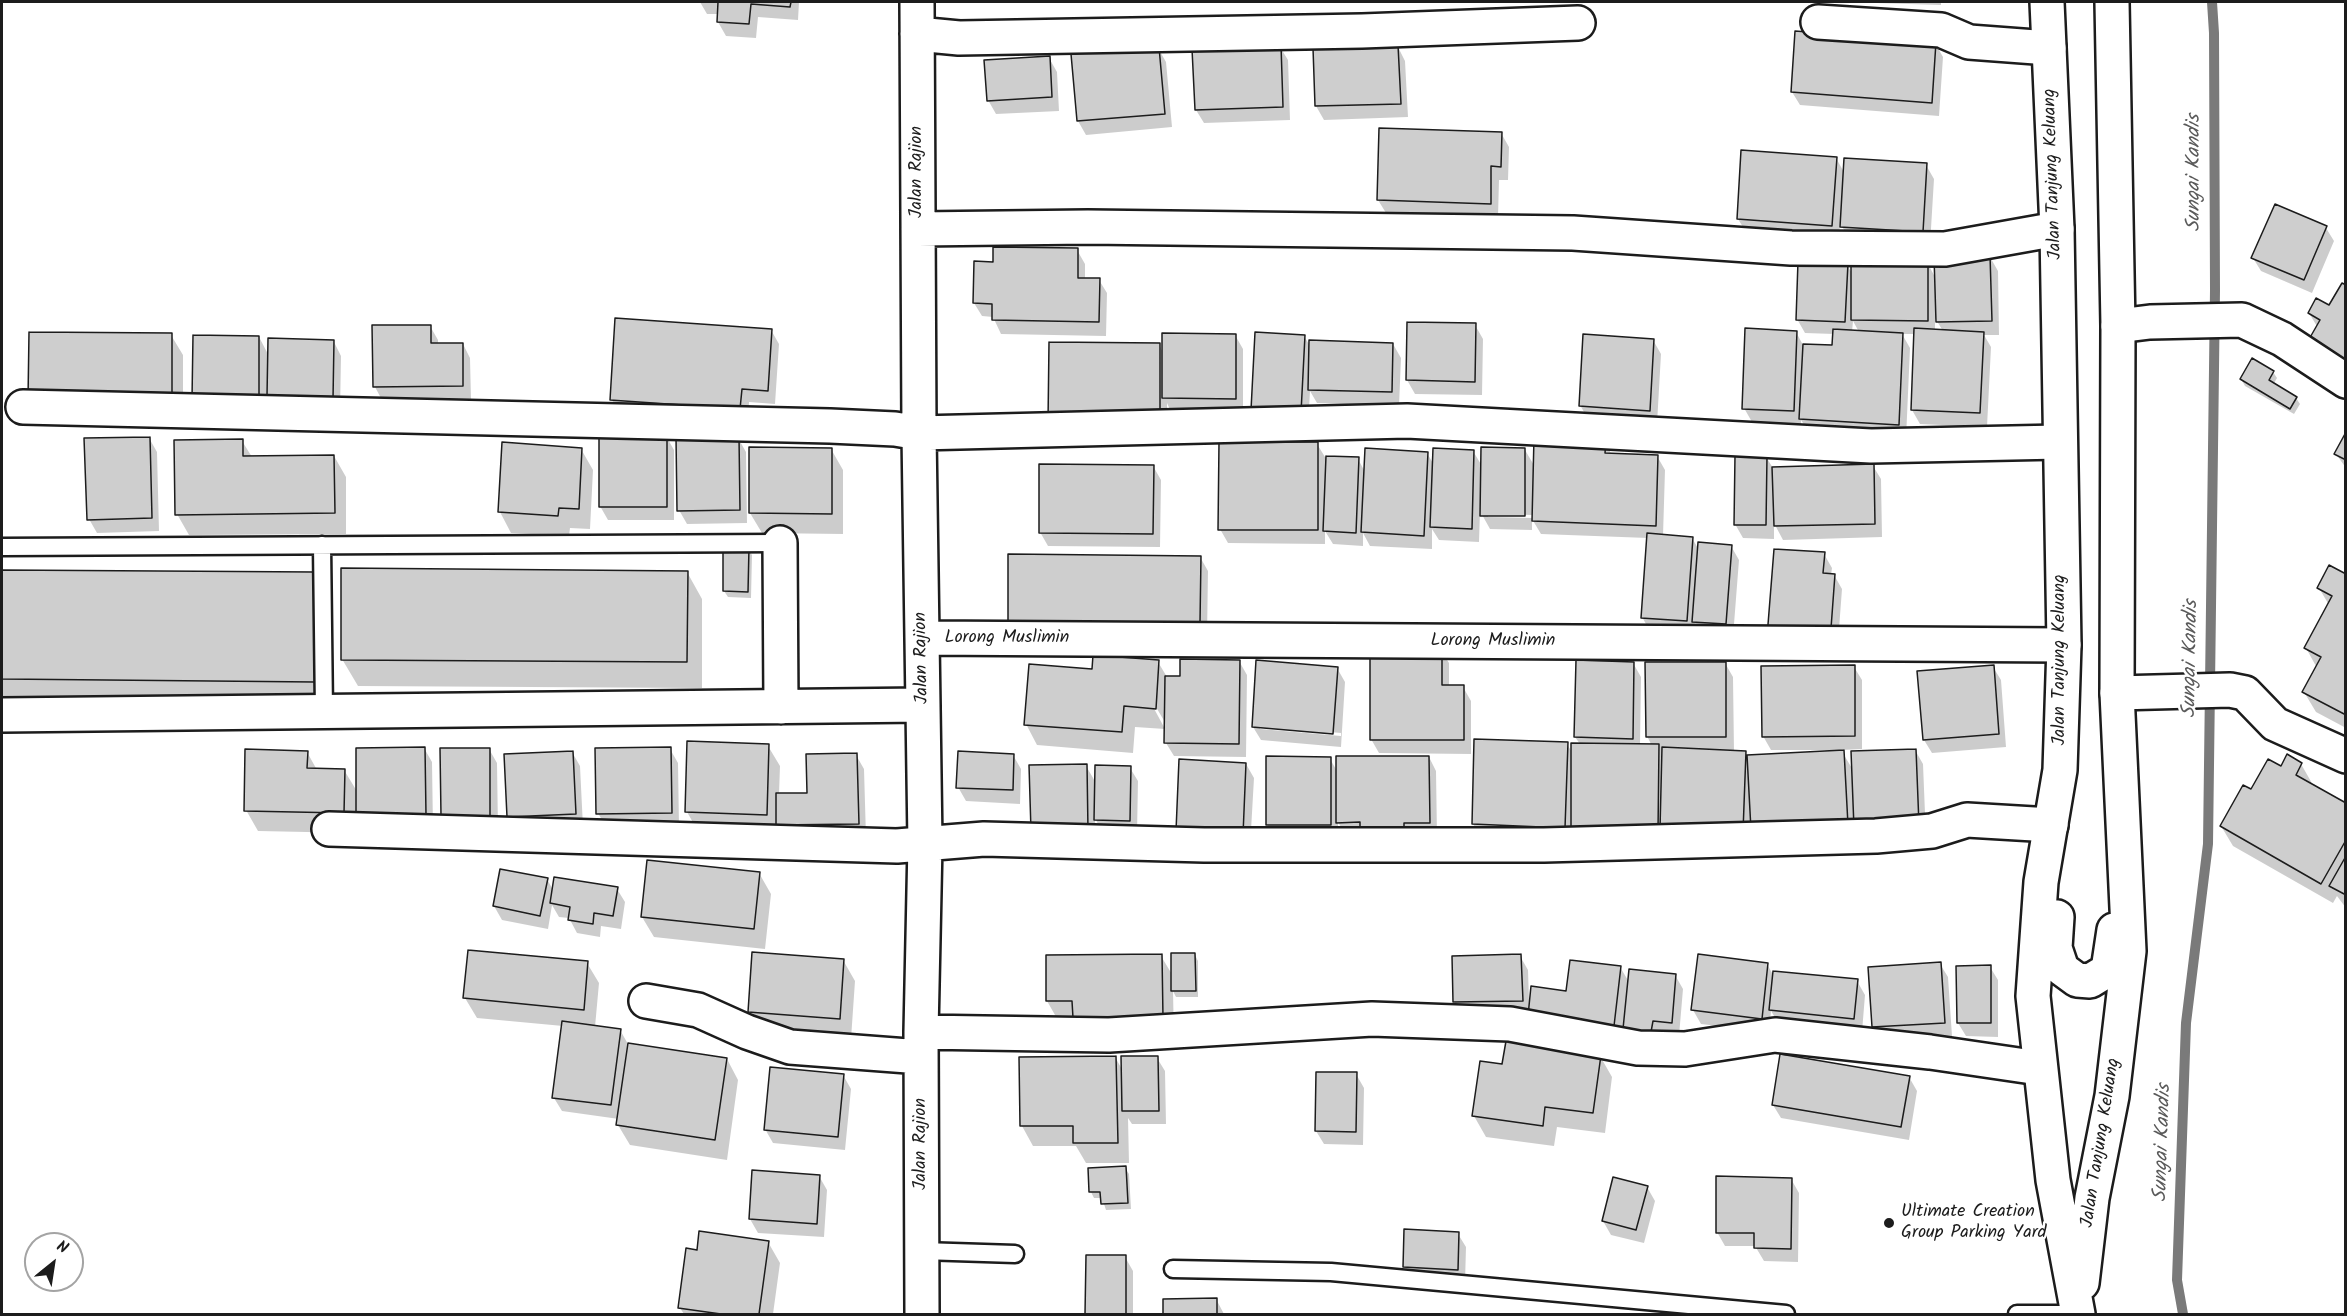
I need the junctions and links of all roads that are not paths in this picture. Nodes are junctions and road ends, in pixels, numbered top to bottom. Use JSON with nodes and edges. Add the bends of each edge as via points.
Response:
{"nodes":[{"id":1,"x":917,"y":2,"type":"edge"},
{"id":2,"x":2047,"y":2,"type":"edge"},
{"id":3,"x":2112,"y":2,"type":"edge"},
{"id":4,"x":1818,"y":22,"type":"dead end"},
{"id":5,"x":1578,"y":23,"type":"dead end"},
{"id":6,"x":917,"y":34,"type":"junction"},
{"id":7,"x":2049,"y":48,"type":"junction"},
{"id":8,"x":918,"y":229,"type":"junction"},
{"id":9,"x":2057,"y":229,"type":"junction"},
{"id":10,"x":2118,"y":326,"type":"junction"},
{"id":11,"x":2346,"y":381,"type":"edge"},
{"id":12,"x":23,"y":407,"type":"dead end"},
{"id":13,"x":907,"y":431,"type":"junction"},
{"id":14,"x":2059,"y":442,"type":"junction"},
{"id":15,"x":780,"y":543,"type":"joint"},
{"id":16,"x":322,"y":545,"type":"junction"},
{"id":17,"x":2,"y":547,"type":"edge"},
{"id":18,"x":923,"y":638,"type":"junction"},
{"id":19,"x":2064,"y":645,"type":"junction"},
{"id":20,"x":2117,"y":693,"type":"junction"},
{"id":21,"x":923,"y":705,"type":"junction"},
{"id":22,"x":781,"y":707,"type":"junction"},
{"id":23,"x":324,"y":712,"type":"junction"},
{"id":24,"x":2,"y":715,"type":"edge"},
{"id":25,"x":2346,"y":756,"type":"edge"},
{"id":26,"x":2124,"y":821,"type":"junction"},
{"id":27,"x":2051,"y":825,"type":"junction"},
{"id":28,"x":329,"y":829,"type":"dead end"},
{"id":29,"x":911,"y":845,"type":"junction"},
{"id":30,"x":646,"y":1001,"type":"dead end"},
{"id":31,"x":921,"y":1044,"type":"junction"},
{"id":32,"x":2040,"y":1068,"type":"junction"},
{"id":33,"x":922,"y":1251,"type":"junction"},
{"id":34,"x":1015,"y":1254,"type":"dead end"},
{"id":35,"x":1173,"y":1269,"type":"dead end"},
{"id":36,"x":922,"y":1314,"type":"edge"},
{"id":37,"x":1786,"y":1314,"type":"edge"},
{"id":38,"x":2017,"y":1314,"type":"edge"},
{"id":39,"x":2078,"y":1314,"type":"edge"}],
"edges":[{"from":1,"to":6,"type":"street","name":"Jalan Rajion"},
{"from":2,"to":7,"type":"street","name":"Jalan Tanjung Keluang"},
{"from":3,"to":10,"type":"street","name":"Jalan Tanjung Keluang"},
{"from":4,"to":7,"type":"street","via":[[1941,30],[1970,42]]},
{"from":5,"to":6,"type":"street","via":[[959,38]]},
{"from":6,"to":8,"type":"street","name":"Jalan Rajion"},
{"from":7,"to":9,"type":"street","name":"Jalan Tanjung Keluang"},
{"from":8,"to":9,"type":"street","via":[[1089,227],[1573,233],[1791,248],[1945,249]]},
{"from":8,"to":13,"type":"street","name":"Jalan Rajion"},
{"from":9,"to":14,"type":"street","name":"Jalan Tanjung Keluang"},
{"from":10,"to":11,"type":"street","via":[[2242,320],[2282,339]]},
{"from":10,"to":20,"type":"street","name":"Jalan Tanjung Keluang"},
{"from":12,"to":13,"type":"street"},
{"from":13,"to":14,"type":"street","via":[[1407,421],[1871,446]]},
{"from":13,"to":18,"type":"street","name":"Jalan Rajion"},
{"from":14,"to":19,"type":"street","name":"Jalan Tanjung Keluang"},
{"from":15,"to":16,"type":"lane"},
{"from":15,"to":22,"type":"street"},
{"from":16,"to":17,"type":"lane"},
{"from":16,"to":23,"type":"lane"},
{"from":18,"to":19,"type":"street","name":"Lorong Muslimin"},
{"from":18,"to":21,"type":"street","name":"Jalan Rajion"},
{"from":19,"to":27,"type":"street","name":"Jalan Tanjung Keluang","via":[[2060,770]]},
{"from":20,"to":25,"type":"street","via":[[2245,693],[2274,724]]},
{"from":20,"to":26,"type":"street","name":"Jalan Tanjung Keluang"},
{"from":21,"to":22,"type":"street"},
{"from":21,"to":29,"type":"street","name":"Jalan Rajion"},
{"from":22,"to":23,"type":"street"},
{"from":23,"to":24,"type":"street"},
{"from":26,"to":27,"type":"street","via":[[2108,970],[2090,981],[2077,980],[2062,969],[2055,948],[2064,866]]},
{"from":26,"to":39,"type":"street","name":"Jalan Tanjung Keluang","via":[[2129,951],[2112,1096],[2092,1198]]},
{"from":27,"to":29,"type":"street","via":[[1967,820],[1932,831],[1876,836],[1544,845],[1204,845],[984,839]]},
{"from":27,"to":32,"type":"street","name":"Jalan Tanjung Keluang","via":[[2041,882],[2033,996]]},
{"from":28,"to":29,"type":"street"},
{"from":29,"to":31,"type":"street","name":"Jalan Rajion"},
{"from":30,"to":31,"type":"street","via":[[698,1010],[790,1047]]},
{"from":31,"to":32,"type":"street","via":[[1372,1019],[1510,1024],[1638,1048],[1684,1049],[1775,1035]]},
{"from":31,"to":33,"type":"street","name":"Jalan Rajion"},
{"from":32,"to":39,"type":"street","name":"Jalan Tanjung Keluang","via":[[2053,1180]]},
{"from":33,"to":34,"type":"lane"},
{"from":33,"to":36,"type":"street","name":"Jalan Rajion"},
{"from":35,"to":37,"type":"lane","via":[[1332,1272]]},
{"from":38,"to":39,"type":"lane"}]}
